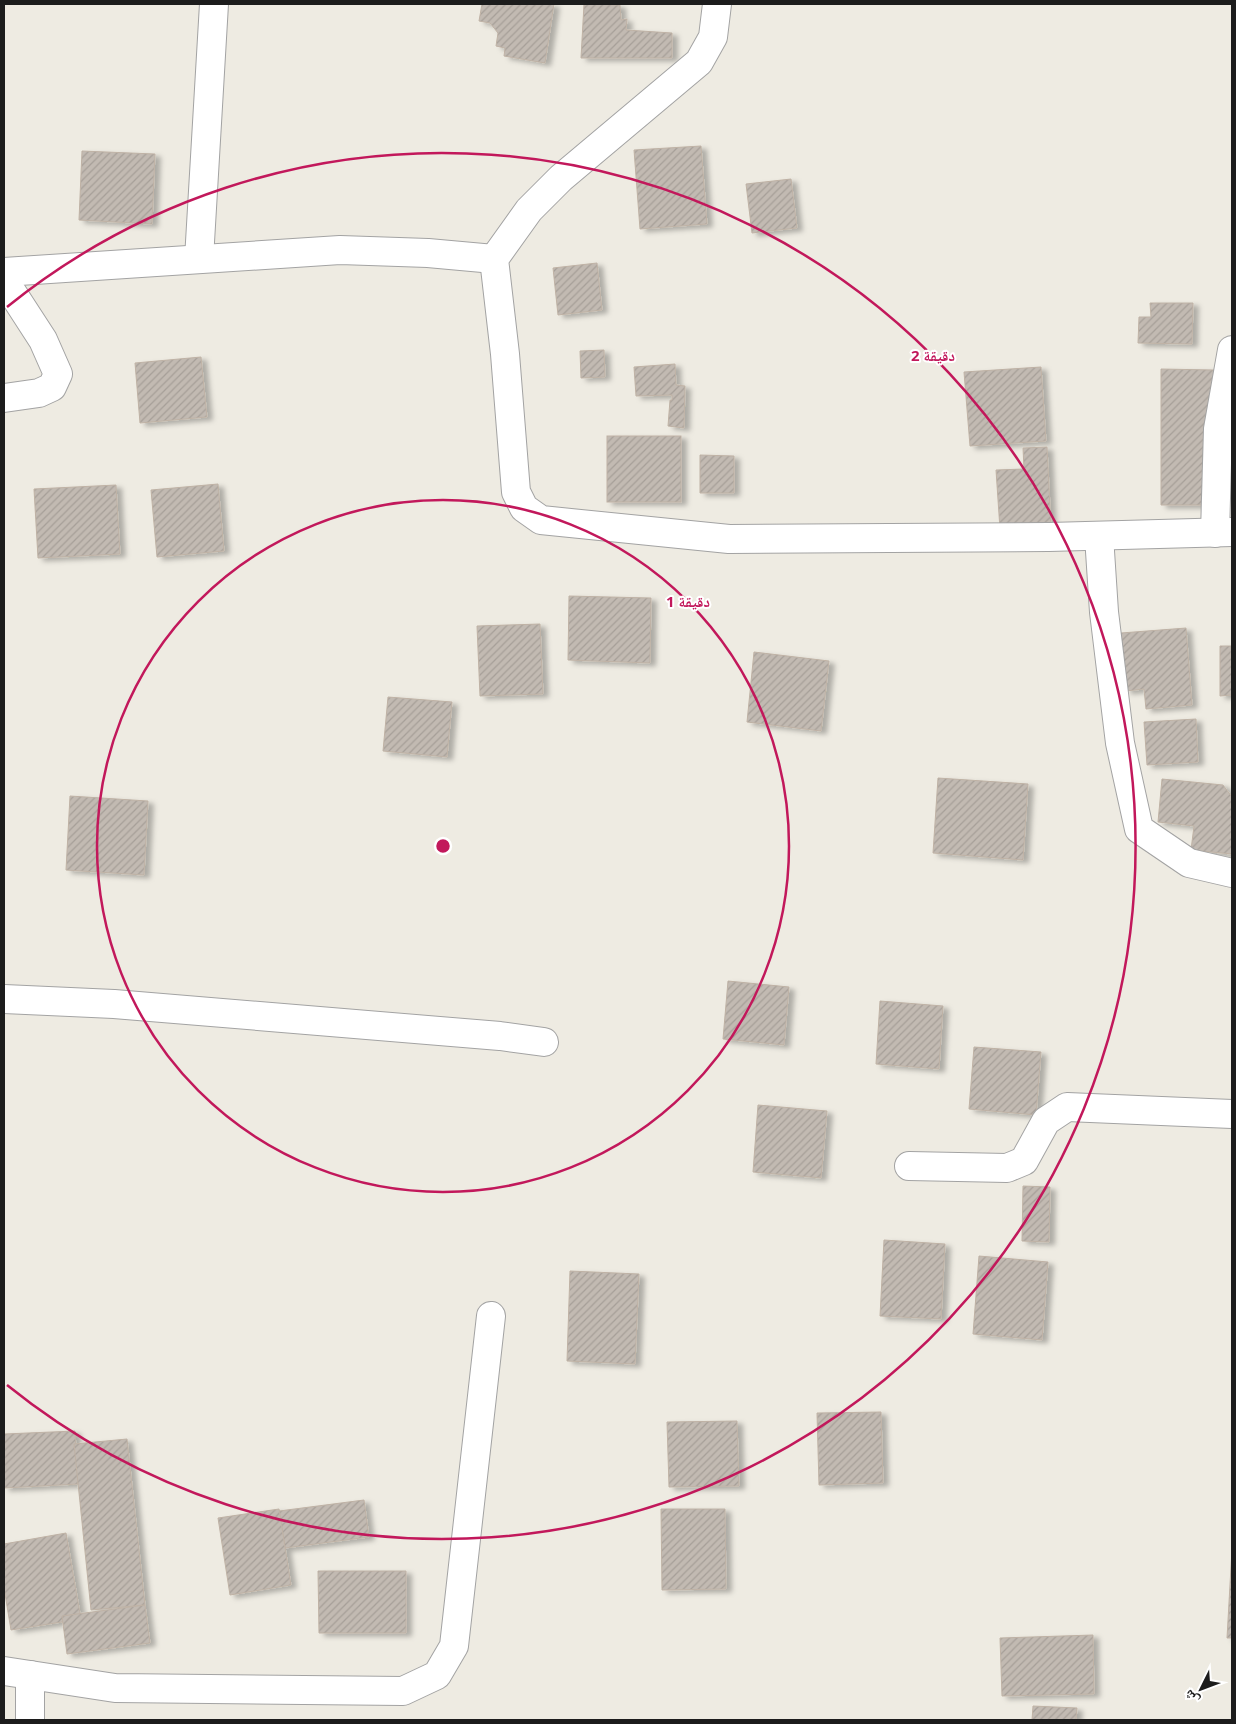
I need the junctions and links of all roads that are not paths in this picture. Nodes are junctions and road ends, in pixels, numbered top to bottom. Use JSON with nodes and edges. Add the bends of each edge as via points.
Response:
{"nodes":[{"id":1,"x":214,"y":4,"type":"edge"},
{"id":2,"x":716,"y":4,"type":"edge"},
{"id":3,"x":200,"y":259,"type":"junction"},
{"id":4,"x":494,"y":259,"type":"junction"},
{"id":5,"x":4,"y":272,"type":"edge"},
{"id":6,"x":4,"y":280,"type":"edge"},
{"id":7,"x":1232,"y":350,"type":"edge"},
{"id":8,"x":4,"y":398,"type":"edge"},
{"id":9,"x":1224,"y":532,"type":"edge"},
{"id":10,"x":1099,"y":536,"type":"junction"},
{"id":11,"x":1232,"y":873,"type":"edge"},
{"id":12,"x":4,"y":999,"type":"edge"},
{"id":13,"x":544,"y":1042,"type":"dead end"},
{"id":14,"x":1232,"y":1114,"type":"edge"},
{"id":15,"x":909,"y":1166,"type":"dead end"},
{"id":16,"x":491,"y":1316,"type":"dead end"},
{"id":17,"x":4,"y":1671,"type":"edge"},
{"id":18,"x":30,"y":1675,"type":"junction"},
{"id":19,"x":30,"y":1720,"type":"edge"}],
"edges":[{"from":1,"to":3,"type":"street"},
{"from":2,"to":4,"type":"street","via":[[713,37],[699,62],[561,178],[529,210]]},
{"from":3,"to":4,"type":"street","via":[[340,250]]},
{"from":3,"to":5,"type":"street"},
{"from":4,"to":10,"type":"street","via":[[516,492],[524,508],[541,520],[729,539]]},
{"from":6,"to":8,"type":"street","via":[[43,340],[58,374],[52,387],[39,393]]},
{"from":7,"to":9,"type":"street","via":[[1218,429]]},
{"from":9,"to":10,"type":"street"},
{"from":10,"to":11,"type":"street","via":[[1104,612],[1120,743],[1139,829],[1189,863]]},
{"from":12,"to":13,"type":"street","via":[[124,1005]]},
{"from":14,"to":15,"type":"street","via":[[1067,1107],[1046,1121],[1024,1161],[1007,1168]]},
{"from":16,"to":18,"type":"street","via":[[454,1646],[437,1675],[403,1691],[115,1688]]},
{"from":17,"to":18,"type":"street"},
{"from":18,"to":19,"type":"street"}]}
